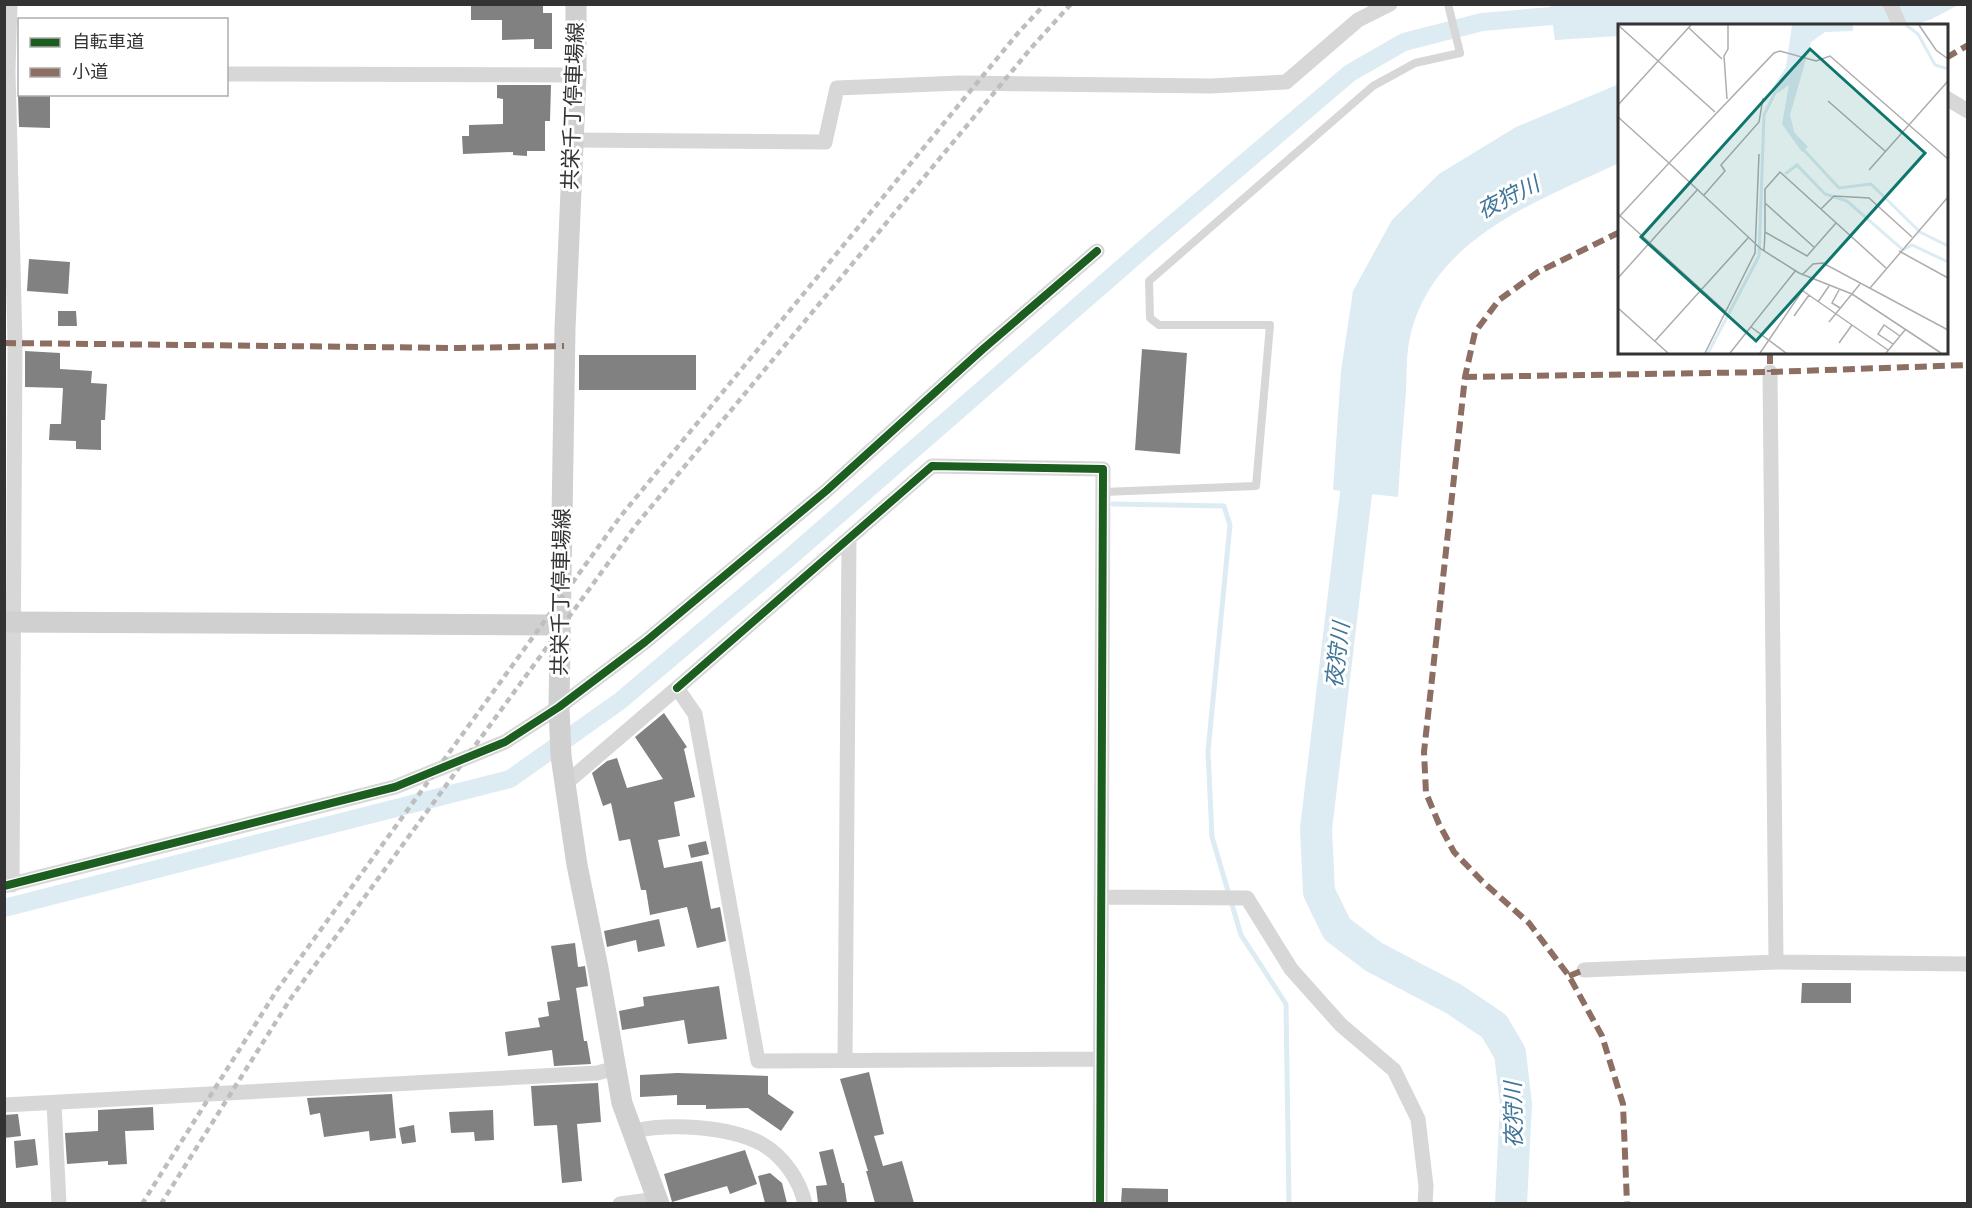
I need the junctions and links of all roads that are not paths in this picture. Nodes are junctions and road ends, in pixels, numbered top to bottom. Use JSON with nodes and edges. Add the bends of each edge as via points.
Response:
{"nodes":[{"id":1,"x":10,"y":4,"type":"edge"},
{"id":2,"x":576,"y":4,"type":"edge"},
{"id":3,"x":1390,"y":4,"type":"edge"},
{"id":4,"x":1890,"y":4,"type":"edge"},
{"id":5,"x":1449,"y":6,"type":"edge"},
{"id":6,"x":1899,"y":24,"type":"edge"},
{"id":7,"x":11,"y":71,"type":"edge"},
{"id":8,"x":228,"y":74,"type":"edge"},
{"id":9,"x":576,"y":75,"type":"junction"},
{"id":10,"x":1948,"y":100,"type":"edge"},
{"id":11,"x":1968,"y":111,"type":"edge"},
{"id":12,"x":573,"y":140,"type":"junction"},
{"id":13,"x":1097,"y":251,"type":"dead end"},
{"id":14,"x":1770,"y":372,"type":"dead end"},
{"id":15,"x":1103,"y":492,"type":"junction"},
{"id":16,"x":849,"y":538,"type":"junction"},
{"id":17,"x":9,"y":622,"type":"edge"},
{"id":18,"x":560,"y":625,"type":"junction"},
{"id":19,"x":676,"y":688,"type":"junction"},
{"id":20,"x":559,"y":708,"type":"junction"},
{"id":21,"x":565,"y":784,"type":"junction"},
{"id":22,"x":8,"y":886,"type":"edge"},
{"id":23,"x":1101,"y":897,"type":"junction"},
{"id":24,"x":1776,"y":962,"type":"junction"},
{"id":25,"x":1968,"y":964,"type":"edge"},
{"id":26,"x":1584,"y":970,"type":"dead end"},
{"id":27,"x":1100,"y":1059,"type":"junction"},
{"id":28,"x":845,"y":1060,"type":"junction"},
{"id":29,"x":616,"y":1068,"type":"junction"},
{"id":30,"x":54,"y":1103,"type":"junction"},
{"id":31,"x":4,"y":1105,"type":"edge"},
{"id":32,"x":634,"y":1131,"type":"junction"},
{"id":33,"x":658,"y":1201,"type":"edge"},
{"id":34,"x":59,"y":1203,"type":"edge"},
{"id":35,"x":620,"y":1203,"type":"edge"},
{"id":36,"x":805,"y":1203,"type":"edge"},
{"id":37,"x":1100,"y":1203,"type":"edge"},
{"id":38,"x":1425,"y":1203,"type":"edge"}],
"edges":[{"from":1,"to":7,"type":"street"},
{"from":2,"to":9,"type":"main road","name":"共栄千丁停車場線"},
{"from":3,"to":12,"type":"street","via":[[1358,20],[1286,82],[1211,86],[960,83],[837,88],[825,142]]},
{"from":4,"to":6,"type":"street"},
{"from":5,"to":15,"type":"lane","via":[[1460,53],[1415,63],[1373,86],[1149,281],[1150,318],[1159,325],[1270,325],[1256,486]]},
{"from":7,"to":17,"type":"street","via":[[15,343]]},
{"from":8,"to":9,"type":"street"},
{"from":9,"to":12,"type":"main road","name":"共栄千丁停車場線"},
{"from":10,"to":11,"type":"street"},
{"from":12,"to":18,"type":"main road","name":"共栄千丁停車場線"},
{"from":13,"to":20,"type":"street","via":[[807,507]]},
{"from":14,"to":24,"type":"street"},
{"from":15,"to":16,"type":"street","via":[[1103,469],[932,466]]},
{"from":15,"to":23,"type":"street"},
{"from":16,"to":19,"type":"street"},
{"from":16,"to":28,"type":"street"},
{"from":17,"to":18,"type":"main road"},
{"from":17,"to":22,"type":"street"},
{"from":18,"to":20,"type":"main road","name":"共栄千丁停車場線"},
{"from":19,"to":21,"type":"street"},
{"from":19,"to":28,"type":"street","via":[[695,714],[758,1062]]},
{"from":20,"to":21,"type":"main road","name":"共栄千丁停車場線"},
{"from":20,"to":22,"type":"street","via":[[505,742],[395,787]]},
{"from":21,"to":29,"type":"main road","name":"共栄千丁停車場線"},
{"from":23,"to":27,"type":"street"},
{"from":23,"to":38,"type":"street","via":[[1247,898],[1291,969],[1341,1025],[1394,1070],[1418,1119]]},
{"from":24,"to":25,"type":"street"},
{"from":24,"to":26,"type":"street"},
{"from":27,"to":28,"type":"street"},
{"from":27,"to":37,"type":"street"},
{"from":29,"to":30,"type":"street","via":[[586,1074]]},
{"from":29,"to":32,"type":"main road","name":"共栄千丁停車場線","via":[[622,1102]]},
{"from":30,"to":31,"type":"street"},
{"from":30,"to":34,"type":"street"},
{"from":32,"to":33,"type":"main road","name":"共栄千丁停車場線"},
{"from":32,"to":36,"type":"street","via":[[703,1129],[741,1136],[763,1145],[788,1167]]},
{"from":33,"to":35,"type":"street"}]}
